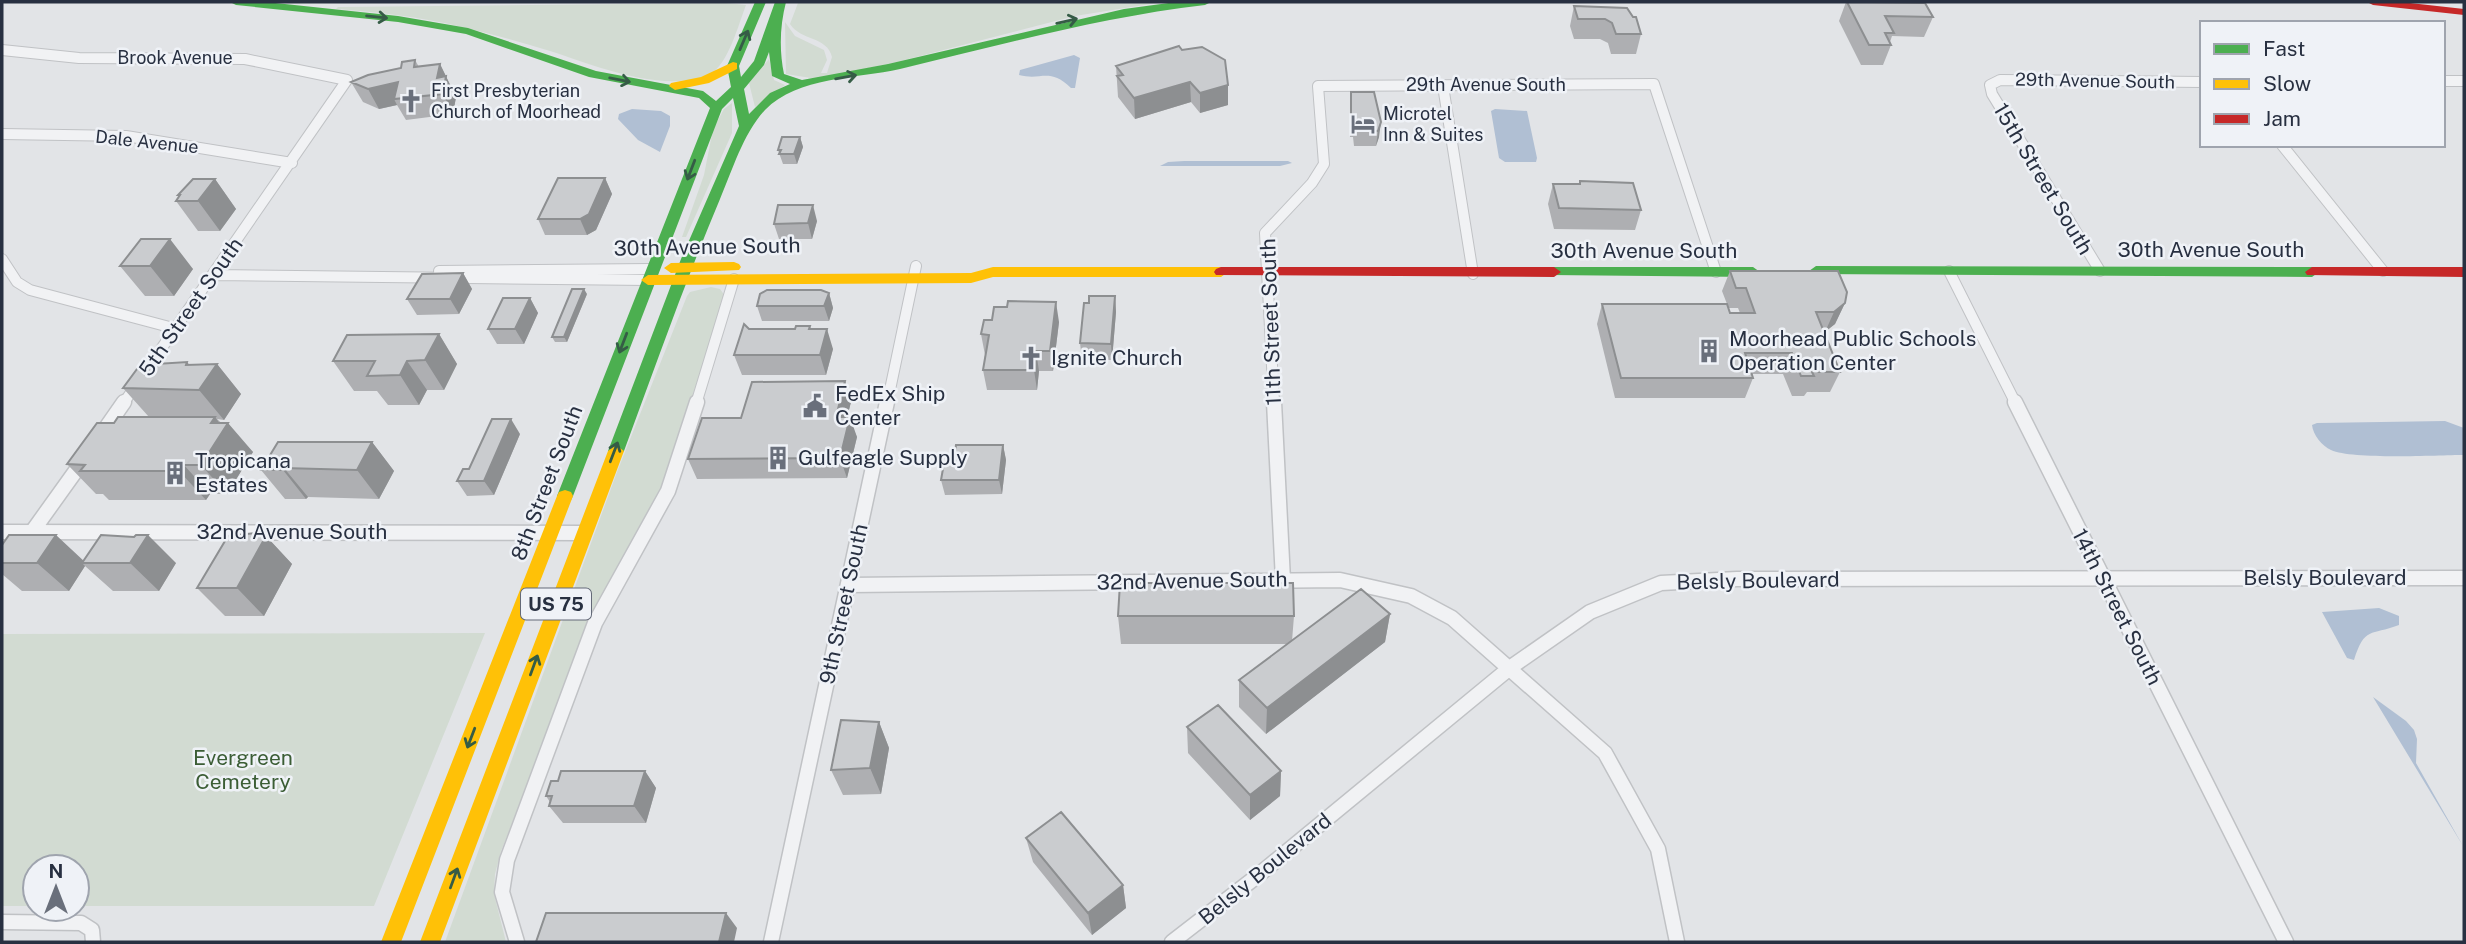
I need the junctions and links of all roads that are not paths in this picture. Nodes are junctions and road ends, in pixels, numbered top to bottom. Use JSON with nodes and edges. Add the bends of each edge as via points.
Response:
{"nodes":[{"id":1,"x":236,"y":2,"type":"edge"},
{"id":2,"x":1205,"y":2,"type":"edge"},
{"id":3,"x":2373,"y":2,"type":"edge"},
{"id":4,"x":758,"y":8,"type":"edge"},
{"id":5,"x":779,"y":8,"type":"edge"},
{"id":6,"x":2464,"y":12,"type":"edge"},
{"id":7,"x":2,"y":50,"type":"edge"},
{"id":8,"x":733,"y":66,"type":"junction"},
{"id":9,"x":347,"y":80,"type":"joint"},
{"id":10,"x":2445,"y":80,"type":"edge"},
{"id":11,"x":2464,"y":81,"type":"edge"},
{"id":12,"x":2200,"y":82,"type":"edge"},
{"id":13,"x":803,"y":84,"type":"junction"},
{"id":14,"x":1990,"y":85,"type":"joint"},
{"id":15,"x":1318,"y":86,"type":"joint"},
{"id":16,"x":1443,"y":86,"type":"junction"},
{"id":17,"x":739,"y":87,"type":"junction"},
{"id":18,"x":668,"y":88,"type":"junction"},
{"id":19,"x":716,"y":107,"type":"junction"},
{"id":20,"x":746,"y":126,"type":"junction"},
{"id":21,"x":2,"y":134,"type":"edge"},
{"id":22,"x":2284,"y":147,"type":"edge"},
{"id":23,"x":292,"y":163,"type":"junction"},
{"id":24,"x":2,"y":259,"type":"edge"},
{"id":25,"x":1796,"y":271,"type":"edge"},
{"id":26,"x":1949,"y":271,"type":"junction"},
{"id":27,"x":2100,"y":271,"type":"junction"},
{"id":28,"x":2383,"y":271,"type":"junction"},
{"id":29,"x":915,"y":272,"type":"junction"},
{"id":30,"x":1716,"y":272,"type":"junction"},
{"id":31,"x":1770,"y":272,"type":"edge"},
{"id":32,"x":2464,"y":272,"type":"edge"},
{"id":33,"x":683,"y":273,"type":"junction"},
{"id":34,"x":1267,"y":273,"type":"junction"},
{"id":35,"x":650,"y":274,"type":"junction"},
{"id":36,"x":1474,"y":274,"type":"junction"},
{"id":37,"x":214,"y":275,"type":"junction"},
{"id":38,"x":734,"y":279,"type":"junction"},
{"id":39,"x":177,"y":328,"type":"junction"},
{"id":40,"x":2,"y":532,"type":"edge"},
{"id":41,"x":32,"y":532,"type":"junction"},
{"id":42,"x":551,"y":533,"type":"junction"},
{"id":43,"x":583,"y":533,"type":"junction"},
{"id":44,"x":2101,"y":577,"type":"junction"},
{"id":45,"x":2464,"y":578,"type":"edge"},
{"id":46,"x":1283,"y":580,"type":"junction"},
{"id":47,"x":849,"y":585,"type":"junction"},
{"id":48,"x":1511,"y":667,"type":"junction"},
{"id":49,"x":2,"y":922,"type":"edge"},
{"id":50,"x":92,"y":935,"type":"edge"},
{"id":51,"x":391,"y":942,"type":"edge"},
{"id":52,"x":430,"y":942,"type":"edge"},
{"id":53,"x":517,"y":942,"type":"edge"},
{"id":54,"x":771,"y":942,"type":"edge"},
{"id":55,"x":1172,"y":942,"type":"edge"},
{"id":56,"x":1677,"y":942,"type":"edge"},
{"id":57,"x":2286,"y":942,"type":"edge"}],
"edges":[{"from":1,"to":18,"type":"main road","one_way":true,"via":[[468,31],[593,74]]},
{"from":13,"to":2,"type":"main road","one_way":true,"via":[[889,68],[1070,20]]},
{"from":3,"to":6,"type":"main road"},
{"from":8,"to":4,"type":"main road","one_way":true},
{"from":5,"to":13,"type":"main road","via":[[778,76]]},
{"from":5,"to":17,"type":"main road","name":"8th Street South","number":"US 75","via":[[761,62]]},
{"from":7,"to":9,"type":"street","name":"Brook Avenue","via":[[79,58],[245,59]]},
{"from":8,"to":17,"type":"main road"},
{"from":8,"to":18,"type":"main road","via":[[705,80]]},
{"from":9,"to":23,"type":"street","name":"5th Street South"},
{"from":10,"to":11,"type":"street"},
{"from":12,"to":14,"type":"street","name":"29th Avenue South","via":[[2000,80]]},
{"from":13,"to":20,"type":"main road","via":[[777,94]]},
{"from":14,"to":27,"type":"street","name":"15th Street South"},
{"from":15,"to":16,"type":"street","name":"29th Avenue South"},
{"from":15,"to":34,"type":"street","name":"11th Street South","via":[[1324,164],[1265,233]]},
{"from":16,"to":30,"type":"street","name":"29th Avenue South","via":[[1654,84]]},
{"from":16,"to":36,"type":"street"},
{"from":17,"to":19,"type":"main road","name":"8th Street South","number":"US 75"},
{"from":17,"to":20,"type":"main road"},
{"from":18,"to":19,"type":"main road","via":[[702,95]]},
{"from":19,"to":35,"type":"main road","name":"8th Street South","number":"US 75","one_way":true},
{"from":20,"to":33,"type":"main road","number":"US 75"},
{"from":21,"to":23,"type":"street","name":"Dale Avenue","via":[[126,136]]},
{"from":22,"to":28,"type":"street"},
{"from":23,"to":37,"type":"street","name":"5th Street South"},
{"from":24,"to":39,"type":"street","via":[[17,282],[30,290]]},
{"from":25,"to":26,"type":"main road","name":"30th Avenue South"},
{"from":26,"to":27,"type":"main road","name":"30th Avenue South"},
{"from":26,"to":44,"type":"street","name":"14th Street South"},
{"from":27,"to":28,"type":"main road","name":"30th Avenue South"},
{"from":28,"to":32,"type":"main road","name":"30th Avenue South"},
{"from":29,"to":33,"type":"main road","name":"30th Avenue South"},
{"from":29,"to":34,"type":"main road","name":"30th Avenue South","via":[[971,278],[993,272]]},
{"from":29,"to":38,"type":"main road","name":"30th Avenue South"},
{"from":29,"to":47,"type":"street","name":"9th Street South"},
{"from":30,"to":31,"type":"main road","name":"30th Avenue South"},
{"from":30,"to":36,"type":"main road","name":"30th Avenue South"},
{"from":33,"to":35,"type":"main road","name":"30th Avenue South"},
{"from":33,"to":38,"type":"main road","name":"30th Avenue South"},
{"from":43,"to":33,"type":"main road","number":"US 75","one_way":true},
{"from":34,"to":36,"type":"main road","name":"30th Avenue South"},
{"from":34,"to":46,"type":"street","name":"11th Street South"},
{"from":35,"to":37,"type":"street","name":"30th Avenue South","via":[[429,279],[423,275]]},
{"from":35,"to":42,"type":"main road","name":"8th Street South","number":"US 75","one_way":true},
{"from":37,"to":39,"type":"street","name":"5th Street South"},
{"from":38,"to":53,"type":"street","via":[[668,491],[594,623],[508,860],[502,892]]},
{"from":39,"to":41,"type":"street","name":"5th Street South"},
{"from":40,"to":41,"type":"street","name":"32nd Avenue South"},
{"from":41,"to":42,"type":"street","name":"32nd Avenue South"},
{"from":42,"to":43,"type":"street","name":"32nd Avenue South"},
{"from":42,"to":51,"type":"main road","name":"8th Street South","number":"US 75","one_way":true},
{"from":52,"to":43,"type":"main road","number":"US 75","one_way":true},
{"from":44,"to":45,"type":"street","name":"Belsly Boulevard"},
{"from":44,"to":48,"type":"street","name":"Belsly Boulevard","via":[[1661,583],[1590,611]]},
{"from":44,"to":57,"type":"street","name":"14th Street South"},
{"from":46,"to":47,"type":"street","name":"32nd Avenue South"},
{"from":46,"to":48,"type":"street","name":"32nd Avenue South","via":[[1340,580],[1411,596],[1452,618]]},
{"from":47,"to":54,"type":"street","name":"9th Street South"},
{"from":48,"to":55,"type":"street","name":"Belsly Boulevard"},
{"from":48,"to":56,"type":"street","via":[[1605,753],[1658,849]]},
{"from":49,"to":50,"type":"street","via":[[68,922]]}]}
